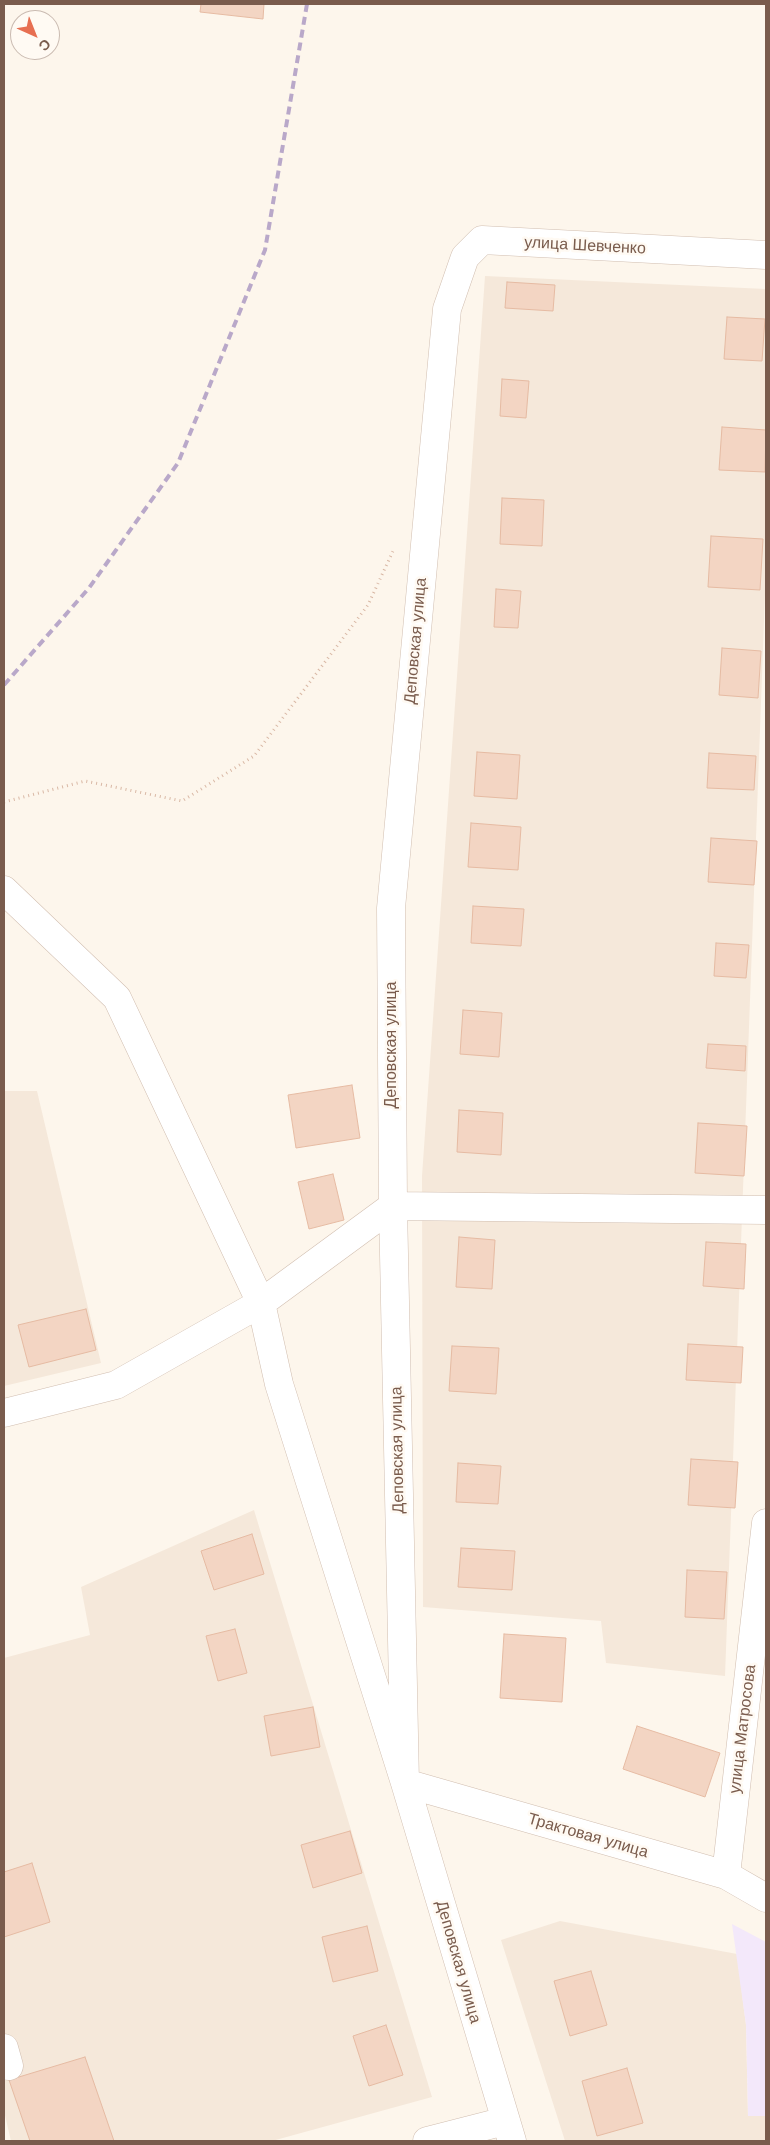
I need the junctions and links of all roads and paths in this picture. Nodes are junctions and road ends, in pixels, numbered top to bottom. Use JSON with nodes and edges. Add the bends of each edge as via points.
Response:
{"nodes":[{"id":1,"x":766,"y":255,"type":"edge"},
{"id":2,"x":447,"y":309,"type":"joint"},
{"id":3,"x":397,"y":542,"type":"dead end"},
{"id":4,"x":4,"y":802,"type":"edge"},
{"id":5,"x":4,"y":890,"type":"edge"},
{"id":6,"x":393,"y":1206,"type":"junction"},
{"id":7,"x":766,"y":1210,"type":"edge"},
{"id":8,"x":261,"y":1303,"type":"junction"},
{"id":9,"x":4,"y":1414,"type":"edge"},
{"id":10,"x":766,"y":1523,"type":"edge"},
{"id":11,"x":405,"y":1783,"type":"junction"},
{"id":12,"x":726,"y":1875,"type":"junction"},
{"id":13,"x":766,"y":1898,"type":"edge"},
{"id":14,"x":508,"y":2131,"type":"edge"},
{"id":15,"x":427,"y":2141,"type":"edge"}],
"edges":[{"from":1,"to":2,"type":"street","name":"улица Шевченко","via":[[482,240],[465,258]]},
{"from":2,"to":6,"type":"street","name":"Деповская улица","via":[[391,908]]},
{"from":3,"to":4,"type":"path","via":[[368,605],[254,756],[182,801],[85,781]]},
{"from":5,"to":8,"type":"street","name":"Деповская улица","via":[[117,998]]},
{"from":6,"to":7,"type":"street"},
{"from":6,"to":8,"type":"street"},
{"from":6,"to":11,"type":"street","name":"Деповская улица"},
{"from":8,"to":9,"type":"street","via":[[116,1385]]},
{"from":8,"to":11,"type":"street","name":"Деповская улица","via":[[279,1384]]},
{"from":10,"to":12,"type":"street","name":"улица Матросова"},
{"from":11,"to":12,"type":"street","name":"Трактовая улица"},
{"from":11,"to":14,"type":"street","name":"Деповская улица"},
{"from":12,"to":13,"type":"street","name":"Трактовая улица"},
{"from":14,"to":15,"type":"street"}]}
